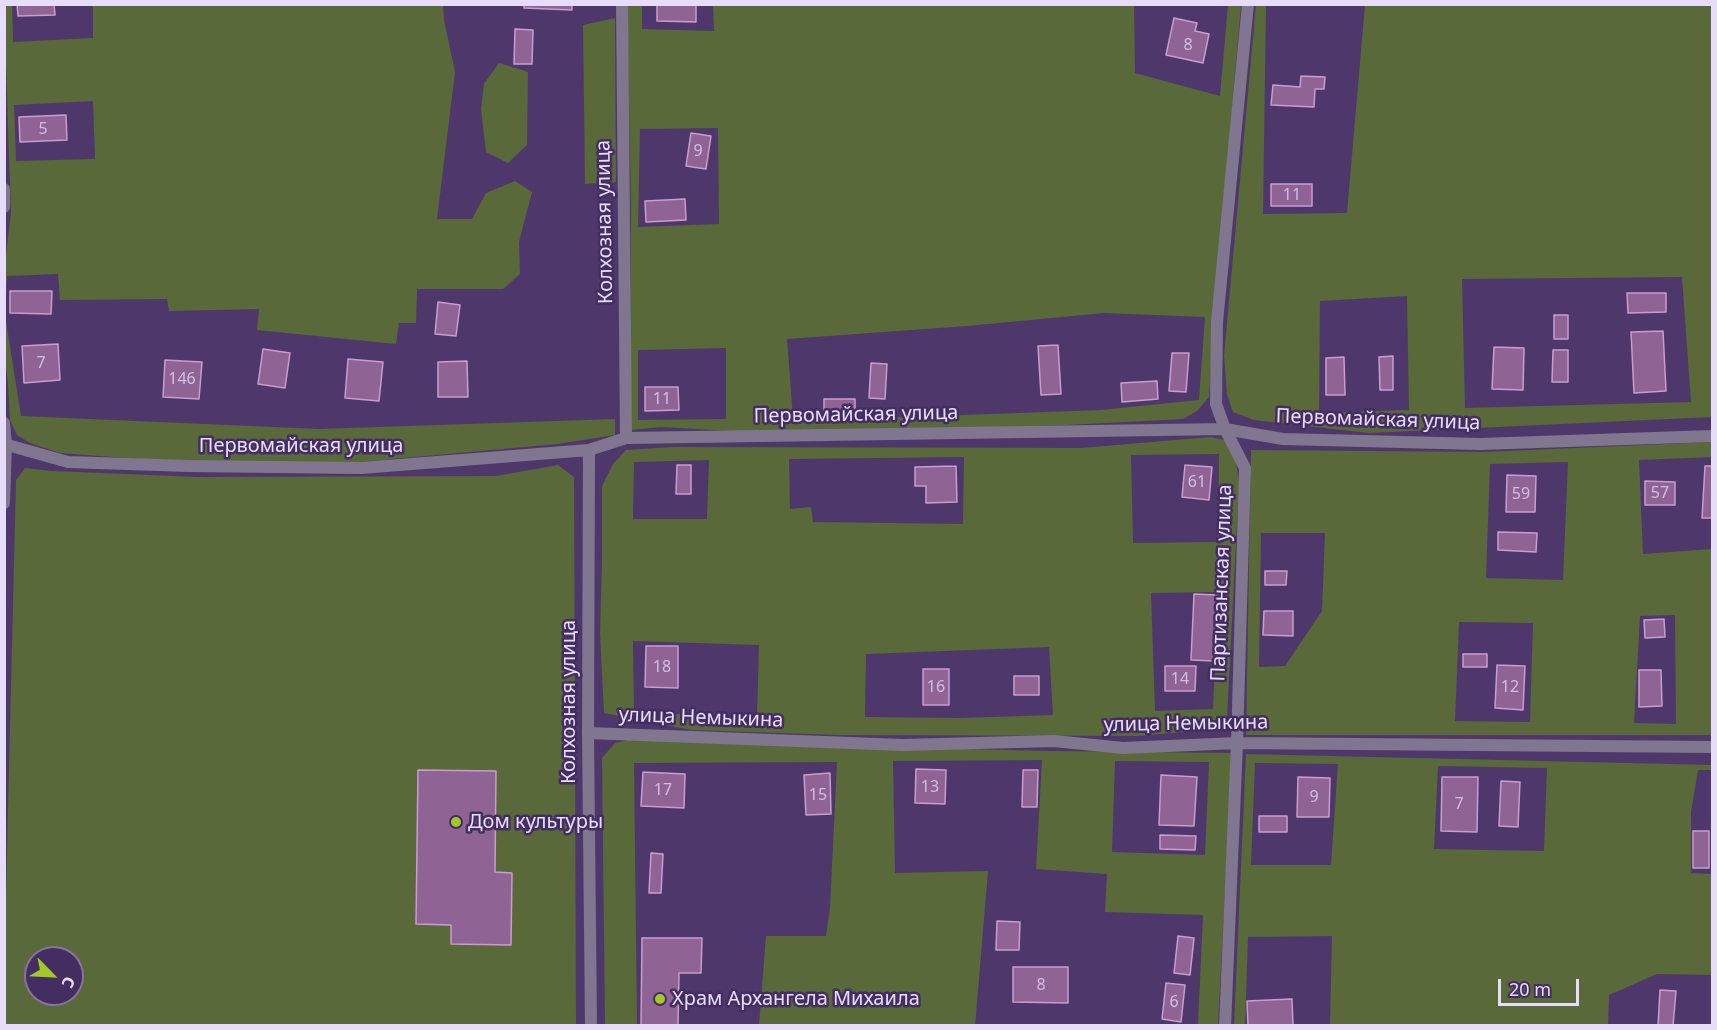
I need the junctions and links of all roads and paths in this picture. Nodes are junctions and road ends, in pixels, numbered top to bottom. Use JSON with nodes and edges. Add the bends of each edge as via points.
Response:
{"nodes":[{"id":1,"x":622,"y":4,"type":"edge"},
{"id":2,"x":1248,"y":4,"type":"edge"},
{"id":3,"x":4,"y":189,"type":"edge"},
{"id":4,"x":4,"y":207,"type":"edge"},
{"id":5,"x":4,"y":423,"type":"edge"},
{"id":6,"x":1225,"y":429,"type":"junction"},
{"id":7,"x":1713,"y":436,"type":"edge"},
{"id":8,"x":627,"y":438,"type":"junction"},
{"id":9,"x":5,"y":445,"type":"edge"},
{"id":10,"x":589,"y":450,"type":"junction"},
{"id":11,"x":4,"y":503,"type":"edge"},
{"id":12,"x":588,"y":733,"type":"junction"},
{"id":13,"x":1237,"y":743,"type":"junction"},
{"id":14,"x":1713,"y":747,"type":"edge"},
{"id":15,"x":591,"y":1026,"type":"edge"},
{"id":16,"x":1225,"y":1026,"type":"edge"}],
"edges":[{"from":1,"to":8,"type":"street","name":"Колхозная улица"},
{"from":2,"to":6,"type":"street","name":"Партизанская улица","via":[[1217,322],[1216,404]]},
{"from":3,"to":4,"type":"street"},
{"from":5,"to":9,"type":"street"},
{"from":6,"to":7,"type":"street","name":"Первомайская улица","via":[[1283,439],[1480,444]]},
{"from":6,"to":8,"type":"street","name":"Первомайская улица"},
{"from":6,"to":13,"type":"street","name":"Партизанская улица","via":[[1245,468]]},
{"from":8,"to":10,"type":"street","name":"Первомайская улица"},
{"from":9,"to":10,"type":"street","name":"Первомайская улица","via":[[68,462],[361,468]]},
{"from":9,"to":11,"type":"street"},
{"from":10,"to":12,"type":"street","name":"Колхозная улица"},
{"from":12,"to":13,"type":"street","name":"улица Немыкина","via":[[903,746],[1054,741],[1124,748]]},
{"from":12,"to":15,"type":"street","name":"Колхозная улица"},
{"from":13,"to":14,"type":"street","name":"улица Немыкина"},
{"from":13,"to":16,"type":"street","name":"Партизанская улица"}]}
